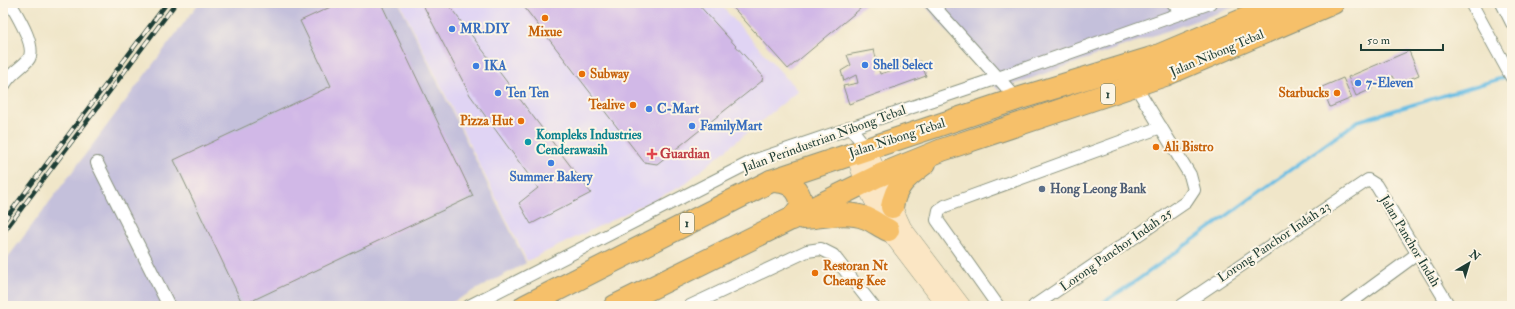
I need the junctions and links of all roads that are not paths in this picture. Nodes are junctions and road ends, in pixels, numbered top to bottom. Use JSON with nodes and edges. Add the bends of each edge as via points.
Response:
{"nodes":[{"id":1,"x":10,"y":3,"type":"edge"},
{"id":2,"x":930,"y":3,"type":"edge"},
{"id":3,"x":1173,"y":3,"type":"edge"},
{"id":4,"x":1210,"y":3,"type":"edge"},
{"id":5,"x":1283,"y":3,"type":"edge"},
{"id":6,"x":1333,"y":3,"type":"edge"},
{"id":7,"x":1471,"y":3,"type":"edge"},
{"id":8,"x":1502,"y":3,"type":"edge"},
{"id":9,"x":1182,"y":13,"type":"junction"},
{"id":10,"x":1512,"y":23,"type":"edge"},
{"id":11,"x":998,"y":78,"type":"junction"},
{"id":12,"x":1512,"y":78,"type":"edge"},
{"id":13,"x":1135,"y":85,"type":"junction"},
{"id":14,"x":3,"y":87,"type":"edge"},
{"id":15,"x":1017,"y":99,"type":"junction"},
{"id":16,"x":850,"y":127,"type":"junction"},
{"id":17,"x":1161,"y":127,"type":"junction"},
{"id":18,"x":861,"y":150,"type":"junction"},
{"id":19,"x":942,"y":150,"type":"junction"},
{"id":20,"x":97,"y":163,"type":"dead end"},
{"id":21,"x":871,"y":180,"type":"junction"},
{"id":22,"x":1368,"y":180,"type":"joint"},
{"id":23,"x":771,"y":181,"type":"junction"},
{"id":24,"x":892,"y":208,"type":"junction"},
{"id":25,"x":792,"y":219,"type":"junction"},
{"id":26,"x":888,"y":230,"type":"junction"},
{"id":27,"x":1417,"y":254,"type":"junction"},
{"id":28,"x":170,"y":306,"type":"edge"},
{"id":29,"x":470,"y":306,"type":"edge"},
{"id":30,"x":525,"y":306,"type":"edge"},
{"id":31,"x":614,"y":306,"type":"edge"},
{"id":32,"x":690,"y":306,"type":"edge"},
{"id":33,"x":874,"y":306,"type":"edge"},
{"id":34,"x":946,"y":306,"type":"edge"},
{"id":35,"x":962,"y":306,"type":"edge"},
{"id":36,"x":998,"y":306,"type":"edge"},
{"id":37,"x":1034,"y":306,"type":"edge"},
{"id":38,"x":1181,"y":306,"type":"edge"},
{"id":39,"x":1346,"y":306,"type":"edge"},
{"id":40,"x":1449,"y":306,"type":"edge"}],
"edges":[{"from":1,"to":14,"type":"street","via":[[32,52],[9,76]]},
{"from":2,"to":11,"type":"street"},
{"from":3,"to":9,"type":"street"},
{"from":4,"to":9,"type":"street","name":"Jalan Perindustrian Nibong Tebal"},
{"from":5,"to":15,"type":"highway","name":"Jalan Nibong Tebal","number":"1","via":[[1155,57]]},
{"from":6,"to":13,"type":"highway","name":"Jalan Nibong Tebal","number":"1","via":[[1165,75]]},
{"from":7,"to":12,"type":"street"},
{"from":8,"to":10,"type":"street"},
{"from":9,"to":11,"type":"street","name":"Jalan Perindustrian Nibong Tebal"},
{"from":11,"to":15,"type":"street"},
{"from":11,"to":16,"type":"street","name":"Jalan Perindustrian Nibong Tebal"},
{"from":13,"to":17,"type":"street"},
{"from":13,"to":19,"type":"highway","name":"Jalan Nibong Tebal","number":"1"},
{"from":15,"to":18,"type":"highway","name":"Jalan Nibong Tebal","number":"1"},
{"from":16,"to":18,"type":"street"},
{"from":16,"to":29,"type":"street","name":"Jalan Perindustrian Nibong Tebal","via":[[753,162]]},
{"from":17,"to":36,"type":"street","via":[[939,210],[937,220]]},
{"from":17,"to":37,"type":"street","name":"Lorong Panchor Indah 25","via":[[1190,175],[1194,190],[1186,202]]},
{"from":18,"to":21,"type":"street"},
{"from":18,"to":23,"type":"highway","name":"Jalan Nibong Tebal","number":"1"},
{"from":19,"to":21,"type":"highway","name":"Jalan Nibong Tebal","number":"1"},
{"from":19,"to":24,"type":"highway","via":[[904,181],[895,193]]},
{"from":20,"to":28,"type":"street"},
{"from":21,"to":24,"type":"street"},
{"from":21,"to":25,"type":"highway","name":"Jalan Nibong Tebal","number":"1"},
{"from":21,"to":26,"type":"street"},
{"from":22,"to":27,"type":"street","name":"Jalan Panchor Indah","via":[[1376,185]]},
{"from":22,"to":38,"type":"street","name":"Lorong Panchor Indah 23"},
{"from":23,"to":25,"type":"highway","via":[[791,184],[797,190],[802,205]]},
{"from":23,"to":30,"type":"highway","name":"Jalan Nibong Tebal","number":"1"},
{"from":24,"to":35,"type":"street","via":[[903,228]]},
{"from":25,"to":26,"type":"highway","via":[[855,215]]},
{"from":25,"to":31,"type":"highway","name":"Jalan Nibong Tebal","number":"1"},
{"from":26,"to":34,"type":"street"},
{"from":27,"to":39,"type":"street"},
{"from":27,"to":40,"type":"street","name":"Jalan Panchor Indah"},
{"from":32,"to":33,"type":"street","via":[[807,251],[821,249],[833,255]]}]}
